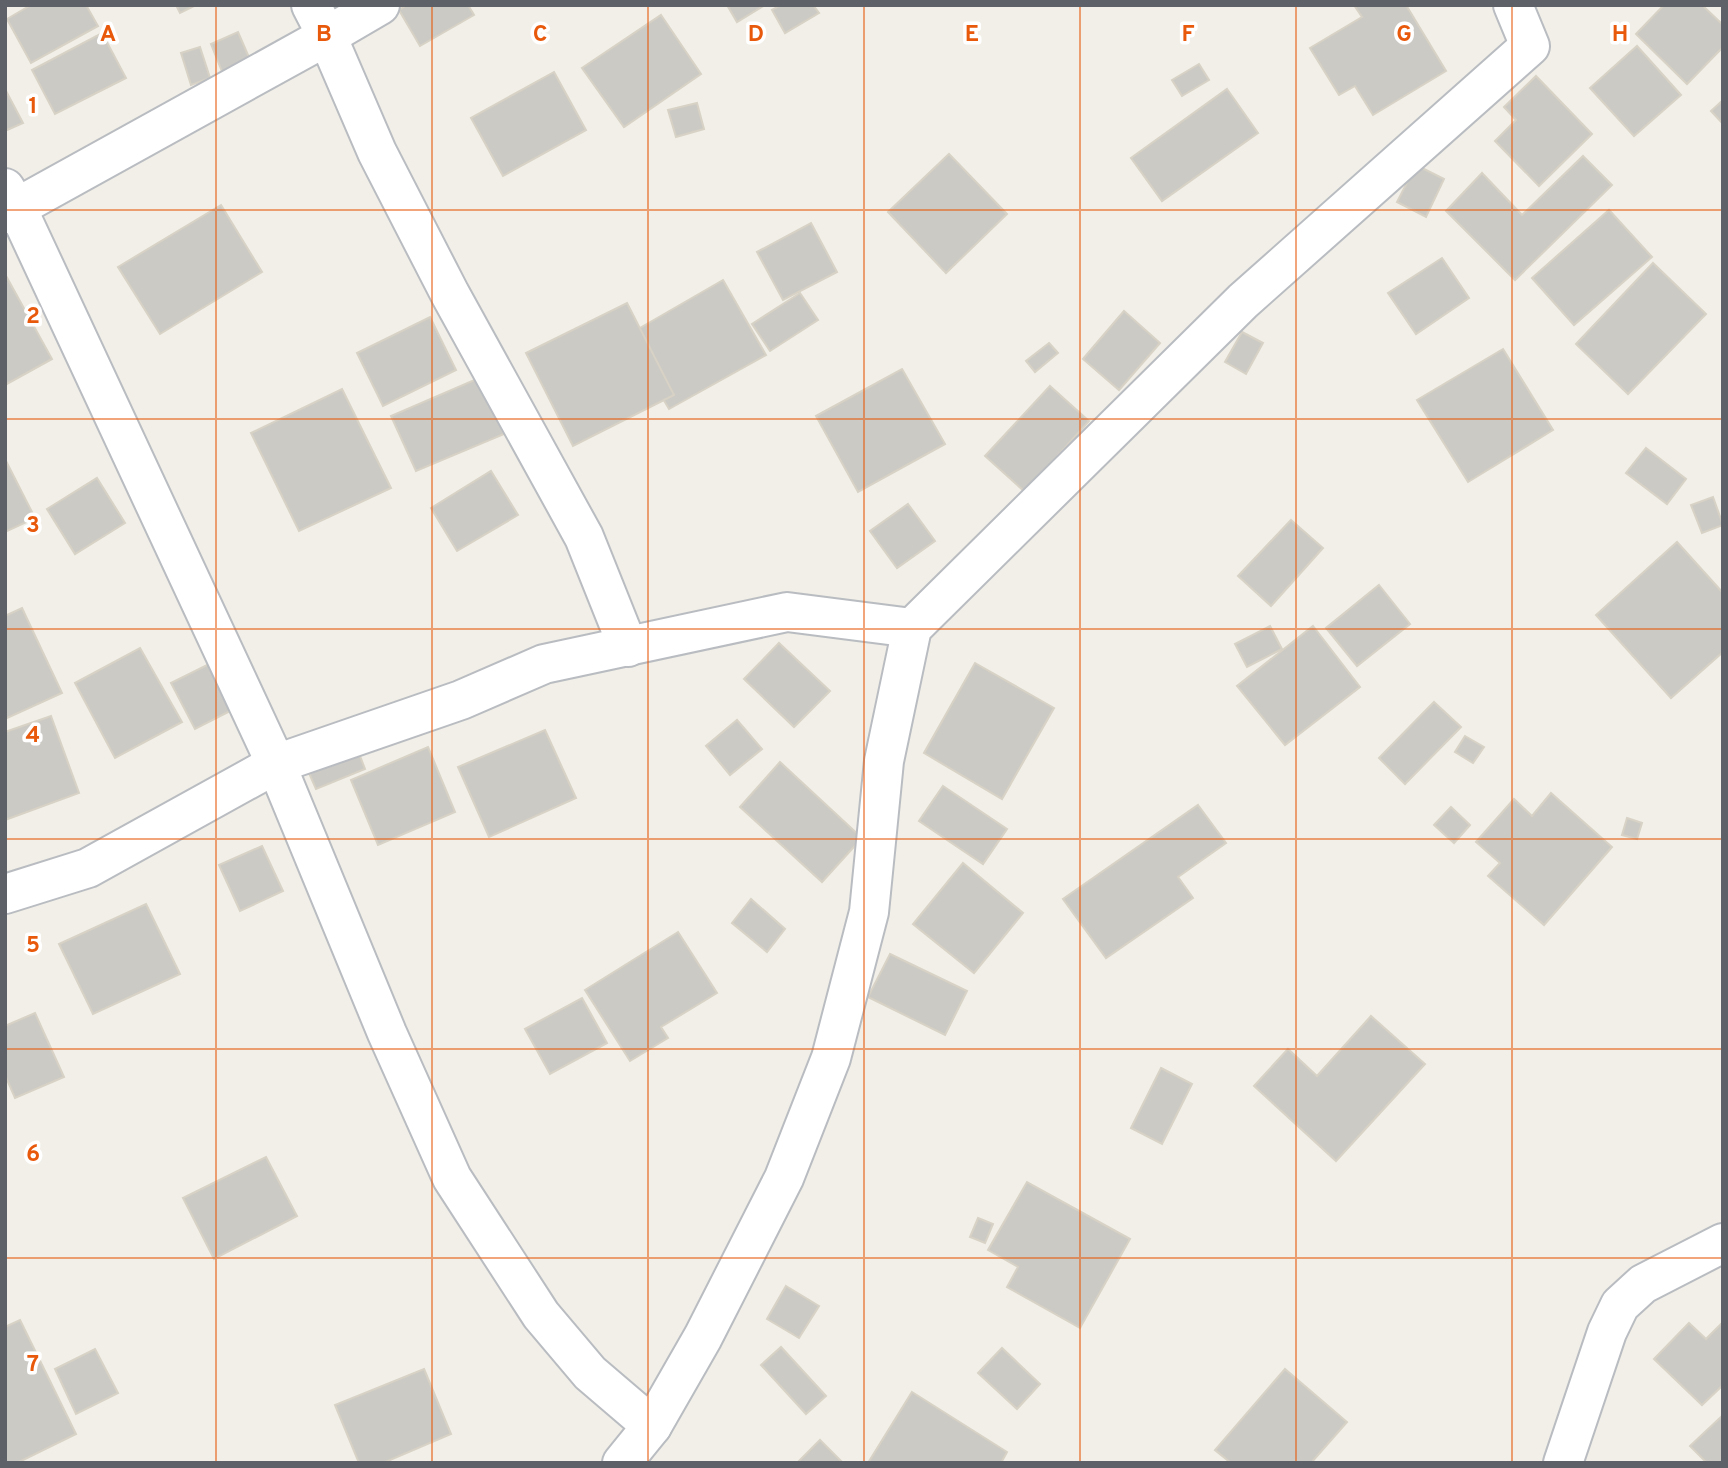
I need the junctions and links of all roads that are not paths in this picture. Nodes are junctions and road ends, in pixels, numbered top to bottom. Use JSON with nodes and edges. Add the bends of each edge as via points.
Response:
{"nodes":[{"id":1,"x":380,"y":5,"type":"edge"},
{"id":2,"x":1513,"y":5,"type":"edge"},
{"id":3,"x":319,"y":21,"type":"edge"},
{"id":4,"x":9,"y":204,"type":"edge"},
{"id":5,"x":912,"y":628,"type":"junction"},
{"id":6,"x":628,"y":647,"type":"junction"},
{"id":7,"x":276,"y":764,"type":"junction"},
{"id":8,"x":5,"y":894,"type":"edge"},
{"id":9,"x":1723,"y":1243,"type":"edge"},
{"id":10,"x":652,"y":1426,"type":"junction"},
{"id":11,"x":622,"y":1463,"type":"edge"},
{"id":12,"x":1563,"y":1463,"type":"edge"}],
"edges":[{"from":1,"to":3,"type":"street"},
{"from":2,"to":5,"type":"street","via":[[1530,46],[1243,301]]},
{"from":3,"to":4,"type":"street"},
{"from":3,"to":6,"type":"street","via":[[377,152],[584,537]]},
{"from":4,"to":7,"type":"street"},
{"from":5,"to":6,"type":"street","via":[[787,612]]},
{"from":5,"to":10,"type":"street","via":[[884,761],[869,912],[831,1058],[784,1178]]},
{"from":6,"to":7,"type":"street","via":[[544,664],[461,700]]},
{"from":7,"to":8,"type":"street","via":[[88,868]]},
{"from":7,"to":10,"type":"street","via":[[452,1178],[541,1315],[590,1373]]},
{"from":9,"to":12,"type":"street","via":[[1643,1284],[1620,1306]]},
{"from":10,"to":11,"type":"street"}]}
